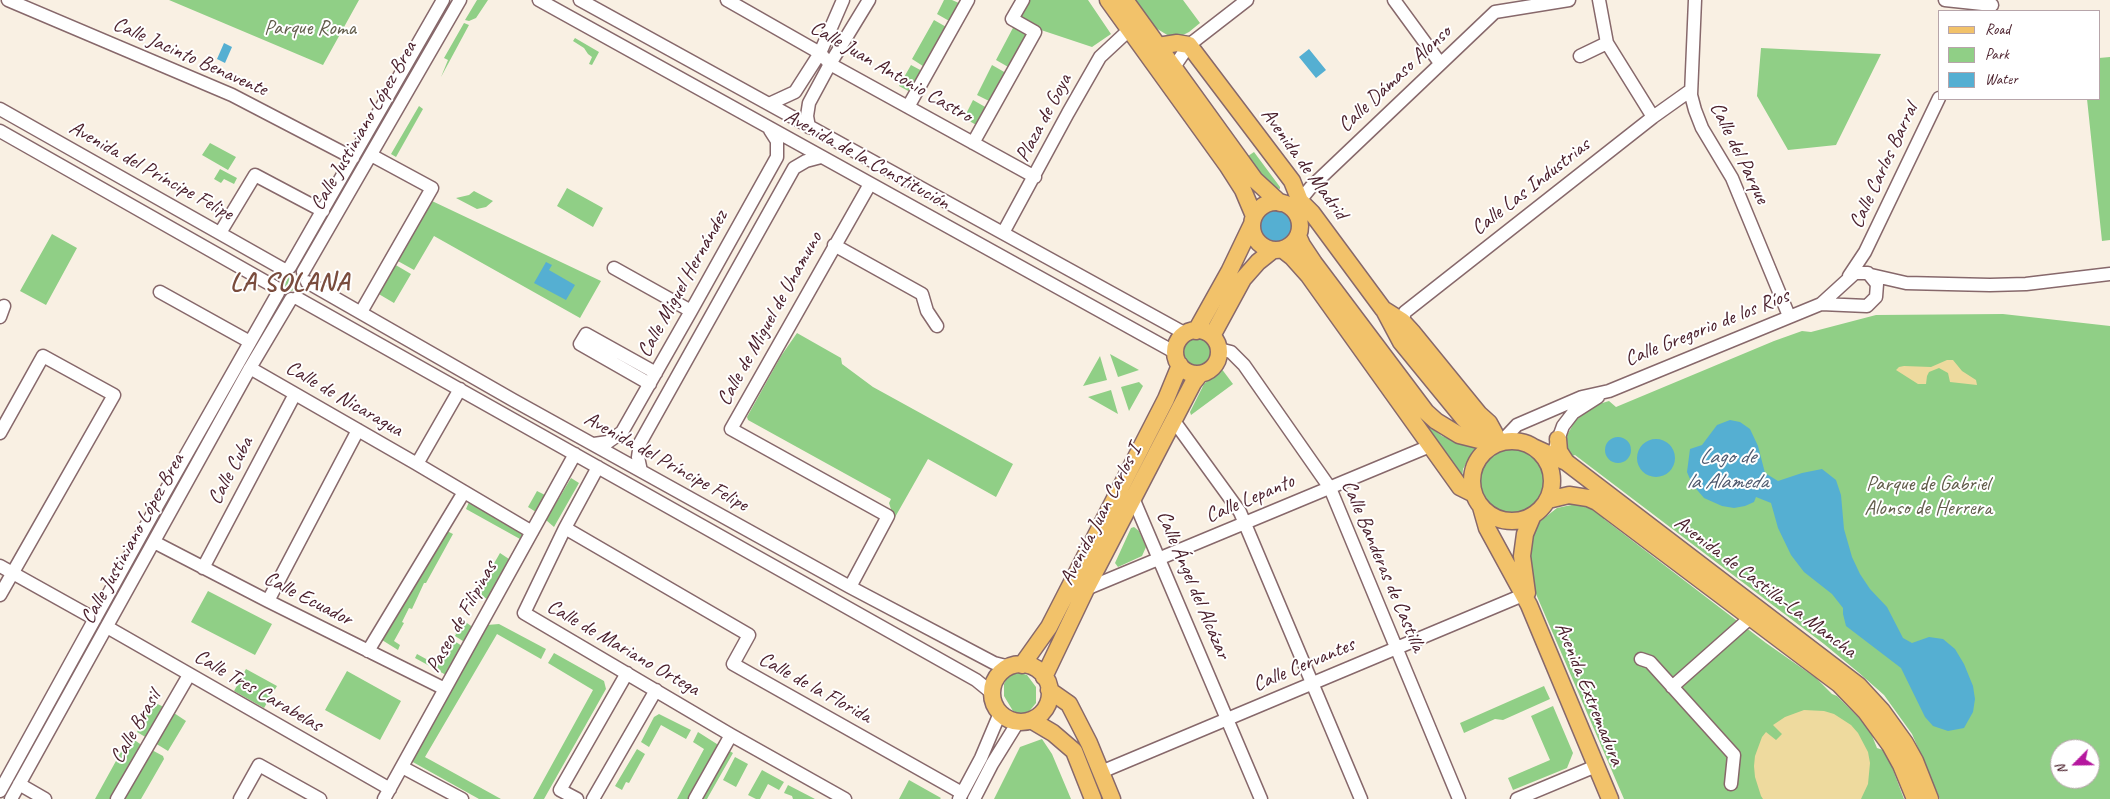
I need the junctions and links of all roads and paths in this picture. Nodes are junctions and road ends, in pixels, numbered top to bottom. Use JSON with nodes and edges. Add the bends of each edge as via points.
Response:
{"nodes":[{"id":1,"x":8,"y":0,"type":"edge"},
{"id":2,"x":444,"y":0,"type":"edge"},
{"id":3,"x":460,"y":0,"type":"edge"},
{"id":4,"x":539,"y":0,"type":"edge"},
{"id":5,"x":580,"y":0,"type":"edge"},
{"id":6,"x":728,"y":0,"type":"edge"},
{"id":7,"x":844,"y":0,"type":"edge"},
{"id":8,"x":869,"y":0,"type":"edge"},
{"id":9,"x":968,"y":0,"type":"edge"},
{"id":10,"x":1023,"y":0,"type":"edge"},
{"id":11,"x":1108,"y":0,"type":"edge"},
{"id":12,"x":1125,"y":0,"type":"edge"},
{"id":13,"x":1247,"y":0,"type":"edge"},
{"id":14,"x":1394,"y":0,"type":"edge"},
{"id":15,"x":1569,"y":0,"type":"edge"},
{"id":16,"x":1599,"y":0,"type":"edge"},
{"id":17,"x":1695,"y":0,"type":"edge"},
{"id":18,"x":1945,"y":0,"type":"edge"},
{"id":19,"x":1991,"y":5,"type":"edge"},
{"id":20,"x":1129,"y":30,"type":"junction"},
{"id":21,"x":1607,"y":43,"type":"junction"},
{"id":22,"x":1188,"y":45,"type":"junction"},
{"id":23,"x":1158,"y":46,"type":"junction"},
{"id":24,"x":820,"y":53,"type":"junction"},
{"id":25,"x":1580,"y":56,"type":"dead end"},
{"id":26,"x":1440,"y":63,"type":"junction"},
{"id":27,"x":830,"y":64,"type":"junction"},
{"id":28,"x":1174,"y":67,"type":"junction"},
{"id":29,"x":1691,"y":90,"type":"junction"},
{"id":30,"x":1938,"y":100,"type":"edge"},
{"id":31,"x":768,"y":104,"type":"junction"},
{"id":32,"x":908,"y":107,"type":"junction"},
{"id":33,"x":0,"y":109,"type":"edge"},
{"id":34,"x":1653,"y":117,"type":"junction"},
{"id":35,"x":766,"y":127,"type":"junction"},
{"id":36,"x":810,"y":127,"type":"junction"},
{"id":37,"x":0,"y":131,"type":"edge"},
{"id":38,"x":973,"y":143,"type":"junction"},
{"id":39,"x":371,"y":155,"type":"junction"},
{"id":40,"x":821,"y":157,"type":"junction"},
{"id":41,"x":353,"y":158,"type":"junction"},
{"id":42,"x":1034,"y":177,"type":"junction"},
{"id":43,"x":870,"y":184,"type":"junction"},
{"id":44,"x":1291,"y":204,"type":"junction"},
{"id":45,"x":323,"y":211,"type":"junction"},
{"id":46,"x":1253,"y":220,"type":"junction"},
{"id":47,"x":220,"y":233,"type":"junction"},
{"id":48,"x":1003,"y":233,"type":"junction"},
{"id":49,"x":1298,"y":236,"type":"junction"},
{"id":50,"x":834,"y":245,"type":"junction"},
{"id":51,"x":1278,"y":250,"type":"junction"},
{"id":52,"x":1865,"y":252,"type":"junction"},
{"id":53,"x":287,"y":268,"type":"junction"},
{"id":54,"x":614,"y":268,"type":"dead end"},
{"id":55,"x":1869,"y":274,"type":"junction"},
{"id":56,"x":2110,"y":274,"type":"edge"},
{"id":57,"x":305,"y":277,"type":"junction"},
{"id":58,"x":1846,"y":281,"type":"junction"},
{"id":59,"x":1906,"y":283,"type":"junction"},
{"id":60,"x":276,"y":290,"type":"junction"},
{"id":61,"x":160,"y":292,"type":"dead end"},
{"id":62,"x":1877,"y":296,"type":"junction"},
{"id":63,"x":294,"y":299,"type":"junction"},
{"id":64,"x":1821,"y":304,"type":"junction"},
{"id":65,"x":1853,"y":304,"type":"junction"},
{"id":66,"x":1383,"y":309,"type":"junction"},
{"id":67,"x":691,"y":310,"type":"junction"},
{"id":68,"x":361,"y":312,"type":"junction"},
{"id":69,"x":1789,"y":316,"type":"junction"},
{"id":70,"x":1402,"y":321,"type":"junction"},
{"id":71,"x":937,"y":326,"type":"dead end"},
{"id":72,"x":1203,"y":337,"type":"junction"},
{"id":73,"x":250,"y":342,"type":"junction"},
{"id":74,"x":1178,"y":359,"type":"junction"},
{"id":75,"x":250,"y":368,"type":"junction"},
{"id":76,"x":1200,"y":374,"type":"junction"},
{"id":77,"x":653,"y":379,"type":"junction"},
{"id":78,"x":460,"y":389,"type":"junction"},
{"id":79,"x":1609,"y":390,"type":"junction"},
{"id":80,"x":296,"y":394,"type":"junction"},
{"id":81,"x":1174,"y":421,"type":"junction"},
{"id":82,"x":358,"y":430,"type":"junction"},
{"id":83,"x":0,"y":433,"type":"edge"},
{"id":84,"x":1558,"y":439,"type":"joint"},
{"id":85,"x":1498,"y":441,"type":"junction"},
{"id":86,"x":594,"y":444,"type":"junction"},
{"id":87,"x":1430,"y":446,"type":"junction"},
{"id":88,"x":575,"y":454,"type":"junction"},
{"id":89,"x":1555,"y":461,"type":"junction"},
{"id":90,"x":417,"y":464,"type":"junction"},
{"id":91,"x":598,"y":467,"type":"junction"},
{"id":92,"x":642,"y":470,"type":"junction"},
{"id":93,"x":1330,"y":488,"type":"junction"},
{"id":94,"x":464,"y":492,"type":"junction"},
{"id":95,"x":1134,"y":498,"type":"junction"},
{"id":96,"x":1478,"y":500,"type":"junction"},
{"id":97,"x":1548,"y":500,"type":"junction"},
{"id":98,"x":1533,"y":515,"type":"junction"},
{"id":99,"x":1244,"y":523,"type":"junction"},
{"id":100,"x":565,"y":528,"type":"junction"},
{"id":101,"x":532,"y":532,"type":"junction"},
{"id":102,"x":154,"y":542,"type":"junction"},
{"id":103,"x":1161,"y":558,"type":"junction"},
{"id":104,"x":0,"y":566,"type":"edge"},
{"id":105,"x":203,"y":568,"type":"junction"},
{"id":106,"x":13,"y":573,"type":"junction"},
{"id":107,"x":850,"y":587,"type":"junction"},
{"id":108,"x":1086,"y":589,"type":"junction"},
{"id":109,"x":0,"y":595,"type":"edge"},
{"id":110,"x":1526,"y":600,"type":"junction"},
{"id":111,"x":268,"y":601,"type":"junction"},
{"id":112,"x":1750,"y":618,"type":"junction"},
{"id":113,"x":95,"y":619,"type":"junction"},
{"id":114,"x":107,"y":627,"type":"junction"},
{"id":115,"x":1396,"y":648,"type":"junction"},
{"id":116,"x":368,"y":651,"type":"junction"},
{"id":117,"x":1641,"y":659,"type":"dead end"},
{"id":118,"x":1016,"y":666,"type":"junction"},
{"id":119,"x":627,"y":673,"type":"junction"},
{"id":120,"x":190,"y":675,"type":"junction"},
{"id":121,"x":1313,"y":682,"type":"junction"},
{"id":122,"x":1046,"y":684,"type":"junction"},
{"id":123,"x":1672,"y":687,"type":"junction"},
{"id":124,"x":445,"y":689,"type":"junction"},
{"id":125,"x":656,"y":690,"type":"junction"},
{"id":126,"x":992,"y":693,"type":"junction"},
{"id":127,"x":1000,"y":713,"type":"junction"},
{"id":128,"x":1227,"y":718,"type":"junction"},
{"id":129,"x":1024,"y":721,"type":"junction"},
{"id":130,"x":731,"y":735,"type":"junction"},
{"id":131,"x":1596,"y":766,"type":"junction"},
{"id":132,"x":402,"y":767,"type":"junction"},
{"id":133,"x":1101,"y":772,"type":"junction"},
{"id":134,"x":19,"y":784,"type":"junction"},
{"id":135,"x":1731,"y":784,"type":"dead end"},
{"id":136,"x":0,"y":791,"type":"edge"},
{"id":137,"x":387,"y":794,"type":"edge"},
{"id":138,"x":961,"y":796,"type":"edge"},
{"id":139,"x":11,"y":799,"type":"edge"},
{"id":140,"x":45,"y":799,"type":"edge"},
{"id":141,"x":117,"y":799,"type":"edge"},
{"id":142,"x":240,"y":799,"type":"edge"},
{"id":143,"x":320,"y":799,"type":"edge"},
{"id":144,"x":462,"y":799,"type":"edge"},
{"id":145,"x":577,"y":799,"type":"edge"},
{"id":146,"x":593,"y":799,"type":"edge"},
{"id":147,"x":695,"y":799,"type":"edge"},
{"id":148,"x":845,"y":799,"type":"edge"},
{"id":149,"x":974,"y":799,"type":"edge"},
{"id":150,"x":1094,"y":799,"type":"edge"},
{"id":151,"x":1112,"y":799,"type":"edge"},
{"id":152,"x":1261,"y":799,"type":"edge"},
{"id":153,"x":1361,"y":799,"type":"edge"},
{"id":154,"x":1459,"y":799,"type":"edge"},
{"id":155,"x":1518,"y":799,"type":"edge"},
{"id":156,"x":1610,"y":799,"type":"edge"},
{"id":157,"x":1915,"y":799,"type":"edge"},
{"id":158,"x":1930,"y":799,"type":"edge"}],
"edges":[{"from":1,"to":41,"type":"street","name":"Calle Jacinto Benavente","via":[[232,95]]},
{"from":2,"to":41,"type":"street","name":"Calle Justiniano López Brea"},
{"from":3,"to":39,"type":"street","name":"Calle Justiniano López Brea"},
{"from":4,"to":35,"type":"street","name":"Avenida de la Constitución"},
{"from":5,"to":31,"type":"street","name":"Avenida de la Constitución"},
{"from":6,"to":24,"type":"street","name":"Calle Juan Antonio Castro"},
{"from":7,"to":24,"type":"street"},
{"from":8,"to":27,"type":"street"},
{"from":9,"to":32,"type":"street"},
{"from":10,"to":38,"type":"street","via":[[1012,19],[1035,32]]},
{"from":11,"to":20,"type":"main road"},
{"from":12,"to":23,"type":"main road","name":"Avenida de Madrid"},
{"from":13,"to":22,"type":"street"},
{"from":14,"to":26,"type":"street"},
{"from":15,"to":26,"type":"street","name":"Calle Dámaso Alonso","via":[[1495,12]]},
{"from":16,"to":21,"type":"street"},
{"from":17,"to":29,"type":"street","name":"Calle del Parque"},
{"from":18,"to":19,"type":"street"},
{"from":20,"to":42,"type":"street","name":"Plaza de Goya","via":[[1100,57]]},
{"from":20,"to":46,"type":"main road","via":[[1227,165],[1243,190]]},
{"from":21,"to":25,"type":"street"},
{"from":21,"to":34,"type":"street"},
{"from":22,"to":23,"type":"main road"},
{"from":22,"to":28,"type":"street"},
{"from":22,"to":44,"type":"main road","name":"Avenida de Madrid","via":[[1292,182]]},
{"from":23,"to":28,"type":"main road","name":"Avenida de Madrid"},
{"from":24,"to":27,"type":"street","name":"Calle Juan Antonio Castro"},
{"from":24,"to":31,"type":"street","via":[[795,92]]},
{"from":26,"to":44,"type":"street","name":"Calle Dámaso Alonso"},
{"from":27,"to":32,"type":"street","name":"Calle Juan Antonio Castro"},
{"from":27,"to":36,"type":"street","via":[[809,103]]},
{"from":28,"to":44,"type":"main road","name":"Avenida de Madrid","via":[[1255,180]]},
{"from":29,"to":34,"type":"street","name":"Calle Las Industrias"},
{"from":29,"to":69,"type":"street","name":"Calle del Parque","via":[[1699,123],[1732,178]]},
{"from":30,"to":52,"type":"street","name":"Calle Carlos Barral"},
{"from":31,"to":36,"type":"street","name":"Avenida de la Constitución"},
{"from":32,"to":38,"type":"street","name":"Calle Juan Antonio Castro"},
{"from":33,"to":47,"type":"street","name":"Avenida del Príncipe Felipe"},
{"from":34,"to":70,"type":"street","name":"Calle Las Industrias","via":[[1405,312]]},
{"from":35,"to":40,"type":"street","name":"Avenida de la Constitución"},
{"from":35,"to":67,"type":"street","name":"Calle Miguel Hernández","via":[[775,135],[777,157]]},
{"from":36,"to":48,"type":"street","name":"Avenida de la Constitución"},
{"from":37,"to":60,"type":"street","name":"Avenida del Príncipe Felipe"},
{"from":38,"to":42,"type":"street","name":"Calle Juan Antonio Castro"},
{"from":39,"to":57,"type":"street","name":"Calle Justiniano López Brea"},
{"from":39,"to":68,"type":"street","via":[[432,188]]},
{"from":40,"to":43,"type":"street","name":"Avenida de la Constitución"},
{"from":40,"to":92,"type":"street","name":"Calle Miguel Hernández","via":[[794,168],[640,443],[638,457]]},
{"from":41,"to":45,"type":"street","name":"Calle Justiniano López Brea"},
{"from":42,"to":48,"type":"street","name":"Plaza de Goya"},
{"from":43,"to":50,"type":"street","name":"Calle de Miguel de Unamuno"},
{"from":43,"to":74,"type":"street","name":"Avenida de la Constitución"},
{"from":44,"to":46,"type":"main road","via":[[1266,205]]},
{"from":44,"to":49,"type":"main road","via":[[1300,220]]},
{"from":44,"to":66,"type":"main road","name":"Avenida de Madrid","via":[[1312,213]]},
{"from":45,"to":47,"type":"street","via":[[255,176]]},
{"from":45,"to":53,"type":"street","name":"Calle Justiniano López Brea"},
{"from":46,"to":51,"type":"main road","via":[[1253,233],[1258,242]]},
{"from":46,"to":72,"type":"main road","name":"Avenida Juan Carlos I"},
{"from":47,"to":53,"type":"street","name":"Avenida del Príncipe Felipe"},
{"from":48,"to":72,"type":"street","name":"Avenida de la Constitución"},
{"from":49,"to":51,"type":"main road","via":[[1292,244]]},
{"from":49,"to":85,"type":"main road","via":[[1314,263],[1426,412],[1459,435]]},
{"from":50,"to":71,"type":"street","via":[[922,294],[927,312]]},
{"from":50,"to":107,"type":"street","name":"Calle de Miguel de Unamuno","via":[[731,429],[888,516]]},
{"from":51,"to":72,"type":"main road","name":"Avenida Juan Carlos I","via":[[1258,262]]},
{"from":51,"to":87,"type":"main road","via":[[1292,257],[1309,276]]},
{"from":52,"to":55,"type":"street","name":"Calle Carlos Barral"},
{"from":52,"to":58,"type":"street","name":"Calle Carlos Barral"},
{"from":53,"to":57,"type":"street"},
{"from":53,"to":60,"type":"street","via":[[276,276]]},
{"from":54,"to":67,"type":"street"},
{"from":55,"to":58,"type":"street","name":"Calle Gregorio de los Ríos","via":[[1857,273]]},
{"from":55,"to":59,"type":"street","name":"Calle Gregorio de los Ríos"},
{"from":55,"to":62,"type":"street","via":[[1878,285]]},
{"from":56,"to":59,"type":"street","name":"Calle Gregorio de los Ríos","via":[[2026,284]]},
{"from":57,"to":63,"type":"street","via":[[305,291]]},
{"from":57,"to":68,"type":"street","name":"Avenida del Príncipe Felipe"},
{"from":58,"to":64,"type":"street","name":"Calle Gregorio de los Ríos"},
{"from":58,"to":65,"type":"street","via":[[1845,295]]},
{"from":59,"to":62,"type":"street","name":"Calle Gregorio de los Ríos"},
{"from":60,"to":63,"type":"street","via":[[284,298]]},
{"from":60,"to":73,"type":"street","name":"Calle Justiniano López Brea"},
{"from":61,"to":73,"type":"street"},
{"from":62,"to":65,"type":"street","name":"Calle Gregorio de los Ríos","via":[[1865,306]]},
{"from":63,"to":75,"type":"street","name":"Calle Justiniano López Brea"},
{"from":63,"to":78,"type":"street","name":"Avenida del Príncipe Felipe"},
{"from":64,"to":65,"type":"street","name":"Calle Gregorio de los Ríos"},
{"from":64,"to":69,"type":"street","name":"Calle Gregorio de los Ríos"},
{"from":66,"to":70,"type":"main road","name":"Avenida de Madrid"},
{"from":66,"to":85,"type":"main road","name":"Avenida de Madrid","via":[[1401,342],[1464,419]]},
{"from":67,"to":77,"type":"street","name":"Calle Miguel Hernández"},
{"from":68,"to":86,"type":"street","name":"Avenida del Príncipe Felipe"},
{"from":69,"to":79,"type":"street","name":"Calle Gregorio de los Ríos"},
{"from":70,"to":85,"type":"main road","name":"Avenida de Madrid","via":[[1489,423]]},
{"from":72,"to":74,"type":"main road","name":"Avenida Juan Carlos I","via":[[1178,343]]},
{"from":72,"to":76,"type":"main road","name":"Avenida Juan Carlos I","via":[[1218,357],[1215,365]]},
{"from":72,"to":93,"type":"street","name":"Calle Banderas de Castilla","via":[[1231,352],[1244,365]]},
{"from":73,"to":113,"type":"street","name":"Calle Justiniano López Brea"},
{"from":74,"to":76,"type":"main road","via":[[1187,371]]},
{"from":74,"to":118,"type":"main road","name":"Avenida Juan Carlos I","via":[[1166,399],[1050,627]]},
{"from":75,"to":80,"type":"street","name":"Calle de Nicaragua"},
{"from":75,"to":102,"type":"street","name":"Calle Justiniano López Brea"},
{"from":76,"to":81,"type":"main road","name":"Avenida Juan Carlos I"},
{"from":77,"to":77,"type":"street","via":[[586,334],[580,344]]},
{"from":77,"to":86,"type":"street","name":"Calle Miguel Hernández","via":[[622,432],[608,442]]},
{"from":78,"to":88,"type":"street","name":"Avenida del Príncipe Felipe"},
{"from":78,"to":90,"type":"street","name":"Calle de Nicaragua"},
{"from":79,"to":84,"type":"street","via":[[1573,413],[1562,426]]},
{"from":79,"to":85,"type":"street","via":[[1582,397],[1517,425]]},
{"from":80,"to":82,"type":"street","name":"Calle de Nicaragua"},
{"from":80,"to":105,"type":"street","name":"Calle Cuba"},
{"from":81,"to":95,"type":"main road","name":"Avenida Juan Carlos I"},
{"from":81,"to":99,"type":"street","via":[[1240,512]]},
{"from":82,"to":90,"type":"street","name":"Calle de Nicaragua"},
{"from":82,"to":111,"type":"street"},
{"from":83,"to":106,"type":"street","via":[[43,356],[114,394]]},
{"from":84,"to":89,"type":"main road","via":[[1559,451]]},
{"from":85,"to":89,"type":"main road","name":"Avenida de Castilla-La Mancha","via":[[1518,441]]},
{"from":85,"to":96,"type":"main road","via":[[1480,457],[1474,468],[1472,481]]},
{"from":86,"to":92,"type":"street","name":"Avenida del Príncipe Felipe"},
{"from":87,"to":93,"type":"street","name":"Calle Lepanto"},
{"from":87,"to":96,"type":"main road","via":[[1460,487]]},
{"from":88,"to":91,"type":"street","name":"Avenida del Príncipe Felipe"},
{"from":88,"to":101,"type":"street","name":"Paseo de Filipinas"},
{"from":89,"to":97,"type":"main road"},
{"from":89,"to":158,"type":"main road","name":"Avenida de Castilla-La Mancha","via":[[1858,685],[1882,711],[1904,743]]},
{"from":90,"to":94,"type":"street","name":"Calle de Nicaragua"},
{"from":91,"to":100,"type":"street","name":"Calle de Mariano Ortega"},
{"from":91,"to":126,"type":"street","name":"Avenida del Príncipe Felipe","via":[[976,680]]},
{"from":92,"to":107,"type":"street","name":"Avenida del Príncipe Felipe"},
{"from":93,"to":99,"type":"street","name":"Calle Lepanto"},
{"from":93,"to":115,"type":"street","name":"Calle Banderas de Castilla"},
{"from":94,"to":101,"type":"street","name":"Calle de Nicaragua"},
{"from":94,"to":116,"type":"street"},
{"from":95,"to":103,"type":"street","name":"Calle Ángel del Alcázar"},
{"from":95,"to":108,"type":"main road","name":"Avenida Juan Carlos I"},
{"from":96,"to":98,"type":"main road","via":[[1492,516],[1508,521]]},
{"from":96,"to":110,"type":"main road","name":"Avenida Extremadura","via":[[1487,528]]},
{"from":97,"to":98,"type":"main road"},
{"from":97,"to":112,"type":"main road","name":"Avenida de Castilla-La Mancha","via":[[1569,496],[1597,502]]},
{"from":98,"to":110,"type":"main road","name":"Avenida Extremadura","via":[[1525,534],[1522,556]]},
{"from":99,"to":103,"type":"street","name":"Calle Lepanto"},
{"from":99,"to":121,"type":"street"},
{"from":100,"to":119,"type":"street","name":"Calle de Mariano Ortega","via":[[524,613]]},
{"from":100,"to":138,"type":"street","name":"Calle de la Florida","via":[[749,635],[733,664]]},
{"from":101,"to":124,"type":"street","name":"Paseo de Filipinas"},
{"from":102,"to":105,"type":"street","name":"Calle Ecuador"},
{"from":102,"to":114,"type":"street","name":"Calle Justiniano López Brea"},
{"from":103,"to":108,"type":"street","name":"Calle Lepanto"},
{"from":103,"to":128,"type":"street","name":"Calle Ángel del Alcázar"},
{"from":104,"to":106,"type":"street"},
{"from":105,"to":111,"type":"street","name":"Calle Ecuador"},
{"from":106,"to":109,"type":"street"},
{"from":106,"to":113,"type":"street"},
{"from":107,"to":118,"type":"street","name":"Avenida del Príncipe Felipe","via":[[994,663]]},
{"from":108,"to":122,"type":"main road","name":"Avenida Juan Carlos I"},
{"from":110,"to":115,"type":"street","name":"Calle Cervantes"},
{"from":110,"to":131,"type":"main road","name":"Avenida Extremadura"},
{"from":111,"to":116,"type":"street","name":"Calle Ecuador"},
{"from":112,"to":123,"type":"street"},
{"from":112,"to":157,"type":"main road","name":"Avenida de Castilla-La Mancha","via":[[1839,684],[1866,712],[1890,745]]},
{"from":113,"to":136,"type":"street","name":"Calle Justiniano López Brea"},
{"from":114,"to":120,"type":"street","name":"Calle Tres Carabelas"},
{"from":114,"to":134,"type":"street","name":"Calle Justiniano López Brea"},
{"from":115,"to":121,"type":"street","name":"Calle Cervantes"},
{"from":115,"to":154,"type":"street","name":"Calle Banderas de Castilla"},
{"from":116,"to":124,"type":"street","name":"Calle Ecuador"},
{"from":117,"to":123,"type":"street","via":[[1650,662]]},
{"from":118,"to":122,"type":"main road","via":[[1034,668]]},
{"from":118,"to":126,"type":"main road","via":[[998,676]]},
{"from":119,"to":125,"type":"street","name":"Calle de Mariano Ortega"},
{"from":119,"to":145,"type":"street","via":[[560,790]]},
{"from":120,"to":137,"type":"street","name":"Calle Tres Carabelas"},
{"from":120,"to":141,"type":"street","name":"Calle Brasil"},
{"from":121,"to":128,"type":"street","name":"Calle Cervantes"},
{"from":121,"to":153,"type":"street"},
{"from":122,"to":129,"type":"main road","via":[[1049,698],[1045,708],[1038,716]]},
{"from":122,"to":133,"type":"main road","via":[[1069,704]]},
{"from":123,"to":135,"type":"street","via":[[1734,755]]},
{"from":124,"to":132,"type":"street","name":"Paseo de Filipinas"},
{"from":125,"to":130,"type":"street","name":"Calle de Mariano Ortega"},
{"from":125,"to":146,"type":"street"},
{"from":126,"to":127,"type":"main road"},
{"from":127,"to":129,"type":"main road","via":[[1009,720]]},
{"from":127,"to":138,"type":"street"},
{"from":128,"to":133,"type":"street","name":"Calle Cervantes"},
{"from":128,"to":152,"type":"street","name":"Calle Ángel del Alcázar"},
{"from":129,"to":149,"type":"street","via":[[992,764]]},
{"from":129,"to":150,"type":"main road","via":[[1053,733],[1074,751]]},
{"from":130,"to":147,"type":"street"},
{"from":130,"to":148,"type":"street","name":"Calle de Mariano Ortega"},
{"from":131,"to":155,"type":"street"},
{"from":131,"to":156,"type":"main road","name":"Avenida Extremadura"},
{"from":132,"to":137,"type":"street","name":"Paseo de Filipinas"},
{"from":132,"to":144,"type":"street"},
{"from":133,"to":151,"type":"main road"},
{"from":134,"to":139,"type":"street","name":"Calle Justiniano López Brea"},
{"from":134,"to":140,"type":"street"},
{"from":142,"to":143,"type":"street","via":[[259,765]]}]}
